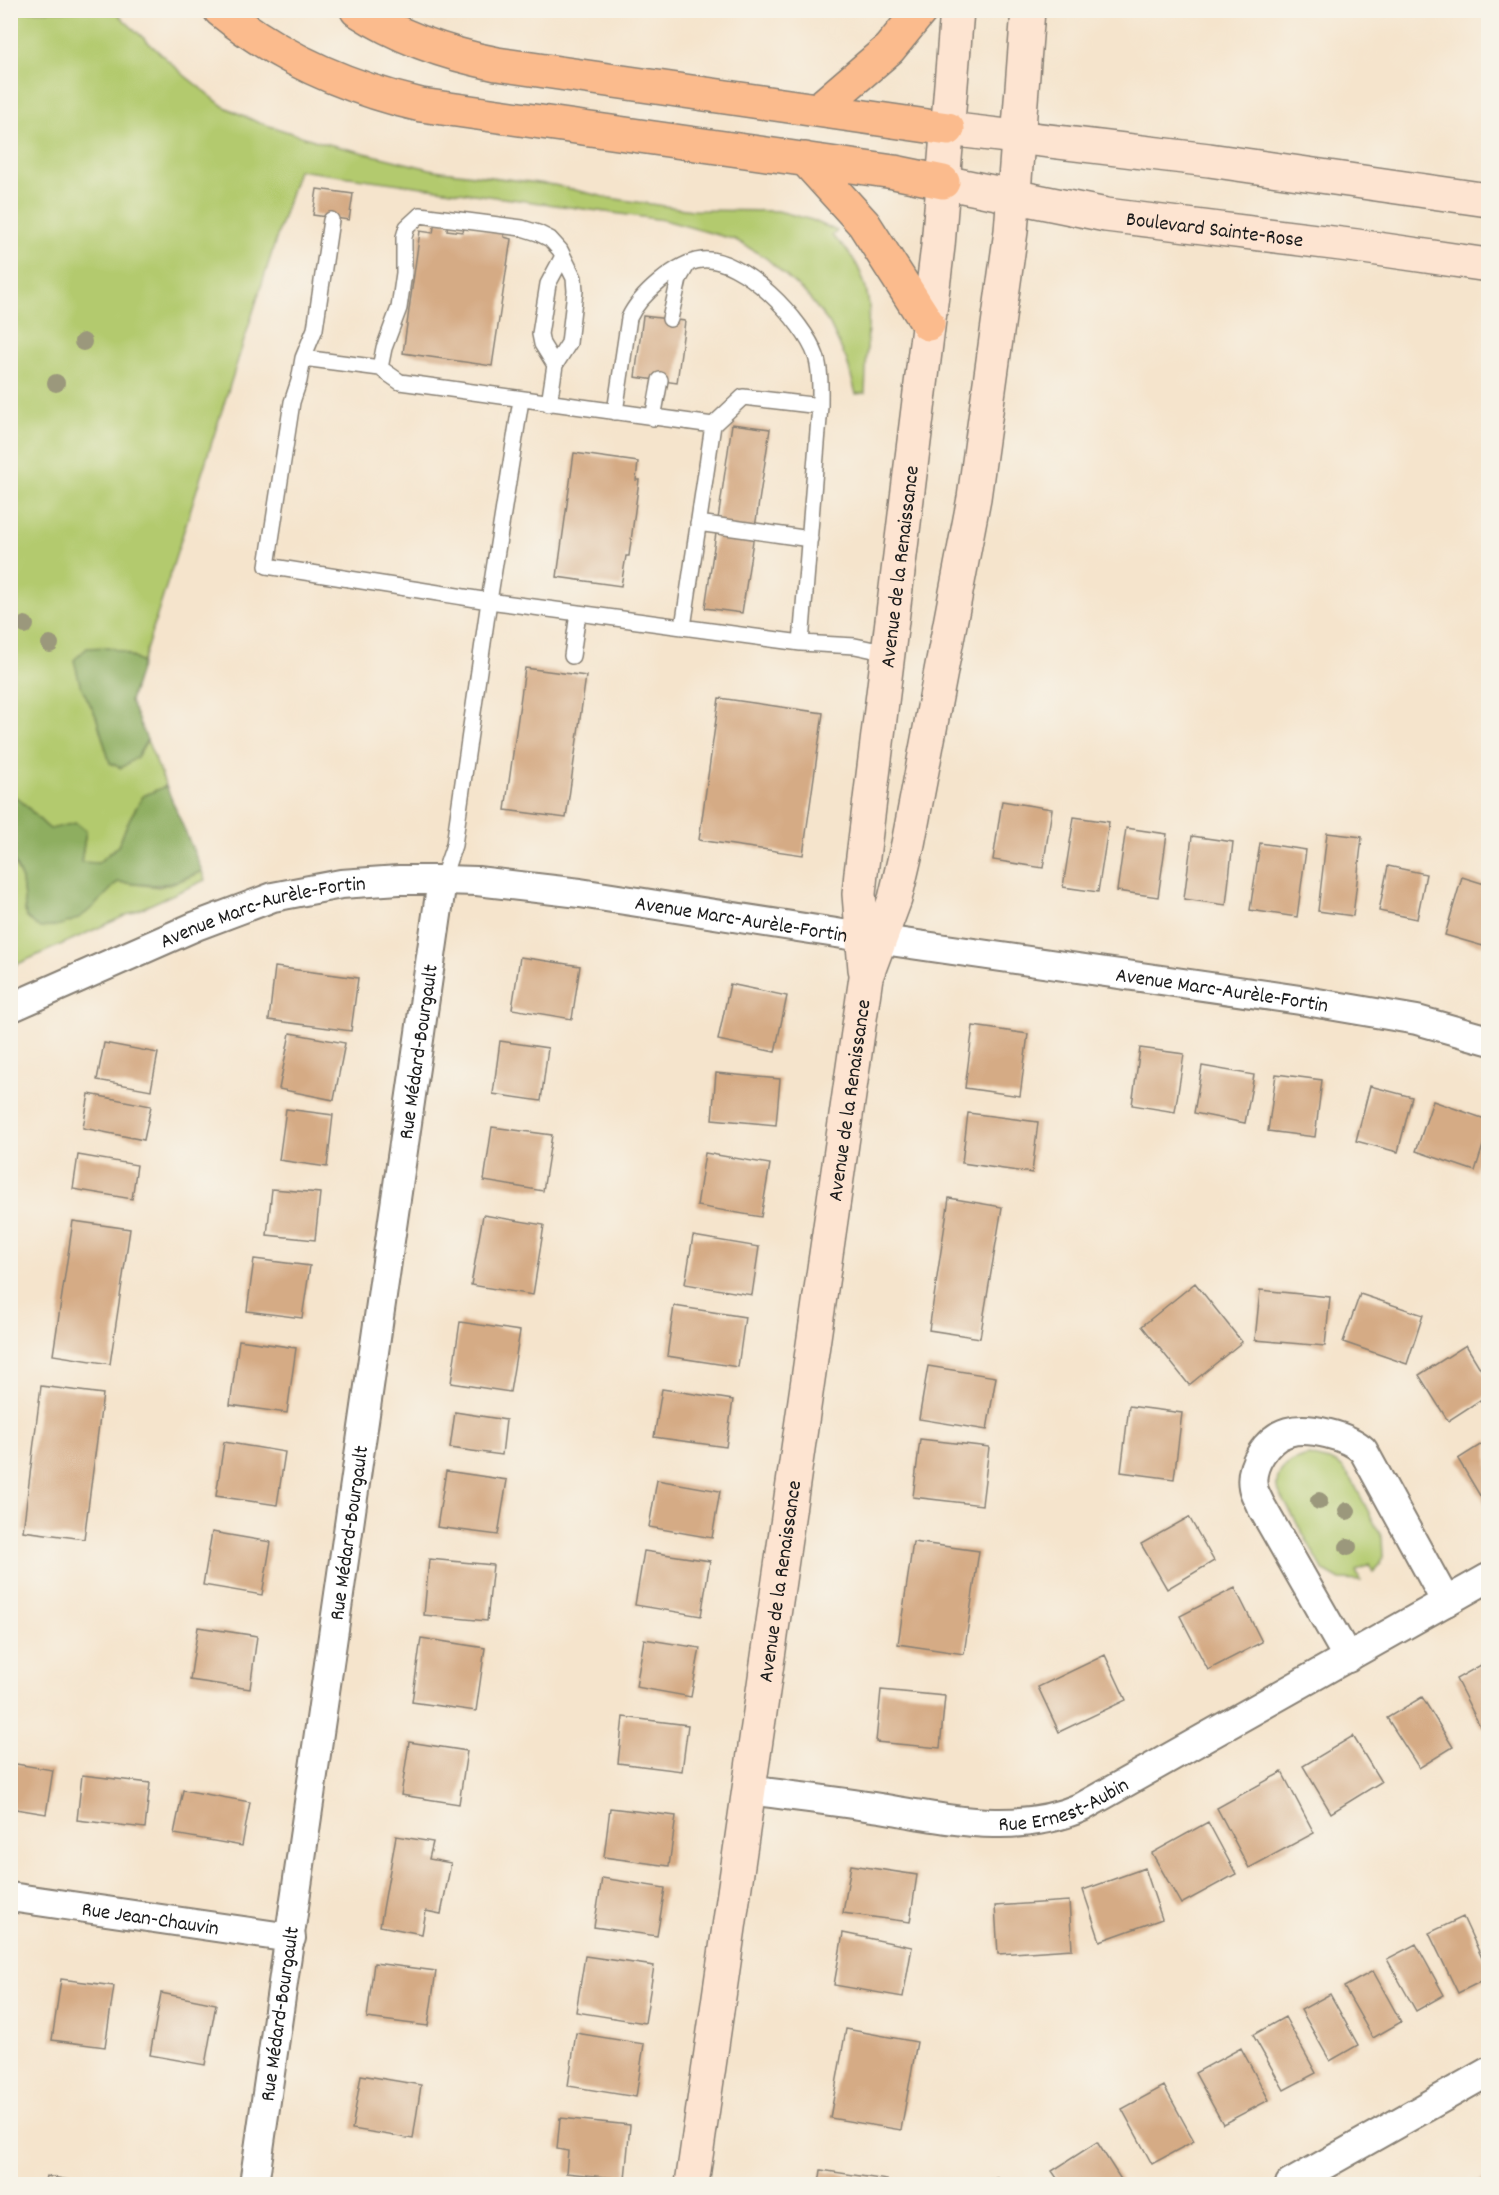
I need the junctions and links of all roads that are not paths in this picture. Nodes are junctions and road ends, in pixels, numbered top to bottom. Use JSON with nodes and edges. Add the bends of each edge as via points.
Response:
{"nodes":[{"id":1,"x":357,"y":10,"type":"edge"},
{"id":2,"x":921,"y":10,"type":"edge"},
{"id":3,"x":957,"y":10,"type":"edge"},
{"id":4,"x":1028,"y":10,"type":"edge"},
{"id":5,"x":236,"y":15,"type":"edge"},
{"id":6,"x":818,"y":110,"type":"junction"},
{"id":7,"x":1020,"y":137,"type":"junction"},
{"id":8,"x":946,"y":156,"type":"junction"},
{"id":9,"x":805,"y":159,"type":"junction"},
{"id":10,"x":1016,"y":185,"type":"junction"},
{"id":11,"x":1488,"y":200,"type":"edge"},
{"id":12,"x":331,"y":220,"type":"dead end"},
{"id":13,"x":563,"y":256,"type":"junction"},
{"id":14,"x":689,"y":263,"type":"junction"},
{"id":15,"x":1488,"y":265,"type":"edge"},
{"id":16,"x":670,"y":319,"type":"dead end"},
{"id":17,"x":928,"y":324,"type":"junction"},
{"id":18,"x":303,"y":358,"type":"junction"},
{"id":19,"x":555,"y":365,"type":"junction"},
{"id":20,"x":380,"y":368,"type":"junction"},
{"id":21,"x":660,"y":380,"type":"dead end"},
{"id":22,"x":521,"y":400,"type":"junction"},
{"id":23,"x":549,"y":404,"type":"junction"},
{"id":24,"x":820,"y":406,"type":"junction"},
{"id":25,"x":615,"y":412,"type":"junction"},
{"id":26,"x":653,"y":418,"type":"junction"},
{"id":27,"x":713,"y":425,"type":"junction"},
{"id":28,"x":698,"y":523,"type":"junction"},
{"id":29,"x":810,"y":539,"type":"junction"},
{"id":30,"x":489,"y":601,"type":"junction"},
{"id":31,"x":578,"y":613,"type":"junction"},
{"id":32,"x":683,"y":627,"type":"junction"},
{"id":33,"x":801,"y":642,"type":"junction"},
{"id":34,"x":888,"y":653,"type":"junction"},
{"id":35,"x":572,"y":656,"type":"dead end"},
{"id":36,"x":442,"y":880,"type":"junction"},
{"id":37,"x":871,"y":938,"type":"junction"},
{"id":38,"x":10,"y":1008,"type":"edge"},
{"id":39,"x":1488,"y":1040,"type":"edge"},
{"id":40,"x":1488,"y":1578,"type":"edge"},
{"id":41,"x":1446,"y":1602,"type":"junction"},
{"id":42,"x":1348,"y":1658,"type":"junction"},
{"id":43,"x":748,"y":1790,"type":"junction"},
{"id":44,"x":10,"y":1897,"type":"edge"},
{"id":45,"x":291,"y":1938,"type":"junction"},
{"id":46,"x":1488,"y":2072,"type":"edge"},
{"id":47,"x":254,"y":2184,"type":"edge"},
{"id":48,"x":692,"y":2184,"type":"edge"},
{"id":49,"x":1290,"y":2184,"type":"edge"}],
"edges":[{"from":1,"to":6,"type":"highway","via":[[413,39],[465,57]]},
{"from":2,"to":6,"type":"highway","via":[[889,50]]},
{"from":3,"to":8,"type":"street"},
{"from":4,"to":7,"type":"street"},
{"from":5,"to":9,"type":"highway","via":[[275,49],[325,74],[410,103]]},
{"from":6,"to":8,"type":"highway"},
{"from":7,"to":8,"type":"street"},
{"from":7,"to":10,"type":"street"},
{"from":7,"to":11,"type":"street"},
{"from":8,"to":9,"type":"highway","via":[[901,173]]},
{"from":8,"to":10,"type":"street","name":"Boulevard Sainte-Rose"},
{"from":8,"to":17,"type":"street","name":"Avenue de la Renaissance"},
{"from":9,"to":17,"type":"highway","via":[[864,224]]},
{"from":10,"to":15,"type":"street","name":"Boulevard Sainte-Rose","via":[[1154,222]]},
{"from":10,"to":37,"type":"street","name":"Avenue de la Renaissance","via":[[965,549],[895,899]]},
{"from":12,"to":18,"type":"lane","via":[[315,329]]},
{"from":13,"to":19,"type":"lane","via":[[574,278],[575,291],[569,343]]},
{"from":13,"to":19,"type":"lane","via":[[548,284],[540,334]]},
{"from":13,"to":20,"type":"lane","via":[[550,239],[522,228],[420,214],[407,227],[404,237],[399,308]]},
{"from":14,"to":16,"type":"lane","via":[[679,279]]},
{"from":14,"to":24,"type":"lane","via":[[715,261],[735,269],[757,282],[797,321],[816,356]]},
{"from":14,"to":25,"type":"lane","via":[[634,306]]},
{"from":17,"to":34,"type":"street","name":"Avenue de la Renaissance"},
{"from":18,"to":20,"type":"lane"},
{"from":18,"to":30,"type":"lane","via":[[292,402],[267,566]]},
{"from":19,"to":23,"type":"lane"},
{"from":20,"to":22,"type":"lane","via":[[400,382]]},
{"from":21,"to":26,"type":"lane"},
{"from":22,"to":23,"type":"lane"},
{"from":22,"to":30,"type":"lane"},
{"from":23,"to":25,"type":"lane"},
{"from":24,"to":27,"type":"lane","via":[[743,397]]},
{"from":24,"to":29,"type":"lane"},
{"from":25,"to":26,"type":"lane"},
{"from":26,"to":27,"type":"lane"},
{"from":27,"to":28,"type":"lane"},
{"from":28,"to":29,"type":"lane"},
{"from":28,"to":32,"type":"lane"},
{"from":29,"to":33,"type":"lane"},
{"from":30,"to":31,"type":"lane"},
{"from":30,"to":36,"type":"lane","via":[[453,845]]},
{"from":31,"to":32,"type":"lane"},
{"from":31,"to":35,"type":"lane"},
{"from":32,"to":33,"type":"lane"},
{"from":33,"to":34,"type":"lane"},
{"from":34,"to":37,"type":"street","name":"Avenue de la Renaissance","via":[[859,894]]},
{"from":36,"to":37,"type":"street","name":"Avenue Marc-Aurèle-Fortin","via":[[580,893]]},
{"from":36,"to":38,"type":"street","name":"Avenue Marc-Aurèle-Fortin","via":[[341,884],[273,897],[196,926]]},
{"from":36,"to":45,"type":"street","name":"Rue Médard-Bourgault"},
{"from":37,"to":39,"type":"street","name":"Avenue Marc-Aurèle-Fortin","via":[[1382,1014]]},
{"from":37,"to":43,"type":"street","name":"Avenue de la Renaissance"},
{"from":40,"to":41,"type":"street","name":"Rue Ernest-Aubin"},
{"from":41,"to":42,"type":"street","name":"Rue Ernest-Aubin"},
{"from":41,"to":42,"type":"street","via":[[1363,1450],[1347,1438],[1311,1432],[1287,1432],[1277,1437],[1256,1464],[1253,1485],[1260,1504]]},
{"from":42,"to":43,"type":"street","name":"Rue Ernest-Aubin","via":[[1082,1807],[1045,1820],[1004,1824],[962,1821]]},
{"from":43,"to":48,"type":"street","name":"Avenue de la Renaissance"},
{"from":44,"to":45,"type":"street","name":"Rue Jean-Chauvin"},
{"from":45,"to":47,"type":"street","name":"Rue Médard-Bourgault"},
{"from":46,"to":49,"type":"street"}]}
